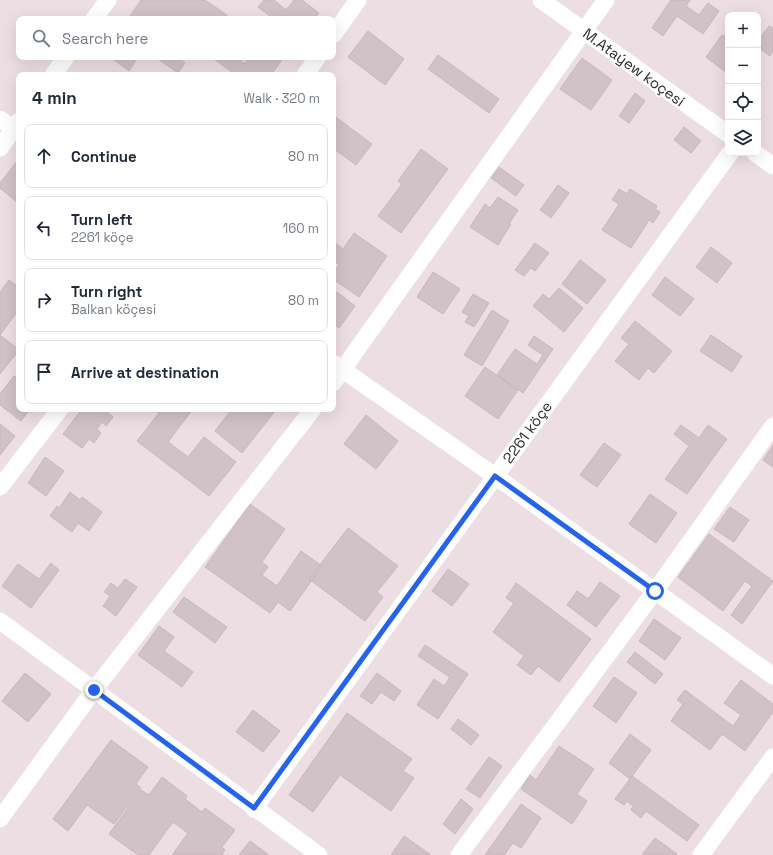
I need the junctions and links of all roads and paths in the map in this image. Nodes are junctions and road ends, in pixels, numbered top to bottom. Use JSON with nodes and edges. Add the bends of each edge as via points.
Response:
{"nodes":[{"id":1,"x":108,"y":0,"type":"edge"},
{"id":2,"x":358,"y":0,"type":"edge"},
{"id":3,"x":541,"y":0,"type":"edge"},
{"id":4,"x":606,"y":0,"type":"edge"},
{"id":5,"x":96,"y":16,"type":"edge"},
{"id":6,"x":336,"y":31,"type":"edge"},
{"id":7,"x":584,"y":31,"type":"junction"},
{"id":8,"x":64,"y":60,"type":"edge"},
{"id":9,"x":316,"y":60,"type":"edge"},
{"id":10,"x":55,"y":72,"type":"edge"},
{"id":11,"x":307,"y":72,"type":"edge"},
{"id":12,"x":13,"y":125,"type":"edge"},
{"id":13,"x":725,"y":132,"type":"edge"},
{"id":14,"x":0,"y":148,"type":"edge"},
{"id":15,"x":728,"y":156,"type":"edge"},
{"id":16,"x":759,"y":156,"type":"edge"},
{"id":17,"x":773,"y":166,"type":"edge"},
{"id":18,"x":336,"y":372,"type":"edge"},
{"id":19,"x":58,"y":412,"type":"edge"},
{"id":20,"x":311,"y":412,"type":"edge"},
{"id":21,"x":773,"y":426,"type":"edge"},
{"id":22,"x":495,"y":476,"type":"junction"},
{"id":23,"x":0,"y":487,"type":"edge"},
{"id":24,"x":655,"y":591,"type":"junction"},
{"id":25,"x":0,"y":621,"type":"edge"},
{"id":26,"x":773,"y":676,"type":"edge"},
{"id":27,"x":94,"y":690,"type":"junction"},
{"id":28,"x":773,"y":757,"type":"edge"},
{"id":29,"x":254,"y":808,"type":"junction"},
{"id":30,"x":0,"y":819,"type":"edge"},
{"id":31,"x":319,"y":855,"type":"edge"},
{"id":32,"x":459,"y":855,"type":"edge"},
{"id":33,"x":701,"y":855,"type":"edge"}],
"edges":[{"from":1,"to":5,"type":"street"},
{"from":2,"to":6,"type":"street"},
{"from":3,"to":7,"type":"street","name":"M.Ataýew koçesi"},
{"from":4,"to":7,"type":"street"},
{"from":7,"to":13,"type":"street","name":"M.Ataýew koçesi"},
{"from":7,"to":18,"type":"street"},
{"from":8,"to":10,"type":"street"},
{"from":9,"to":11,"type":"street"},
{"from":12,"to":14,"type":"street"},
{"from":15,"to":22,"type":"street","name":"2261 köçe"},
{"from":16,"to":17,"type":"street"},
{"from":18,"to":22,"type":"street"},
{"from":19,"to":23,"type":"street"},
{"from":20,"to":27,"type":"street"},
{"from":21,"to":24,"type":"street"},
{"from":22,"to":24,"type":"street"},
{"from":22,"to":29,"type":"street","name":"2261 köçe"},
{"from":24,"to":26,"type":"street"},
{"from":24,"to":32,"type":"street"},
{"from":25,"to":27,"type":"street"},
{"from":27,"to":29,"type":"street"},
{"from":27,"to":30,"type":"street"},
{"from":28,"to":33,"type":"street"},
{"from":29,"to":31,"type":"street"}]}
